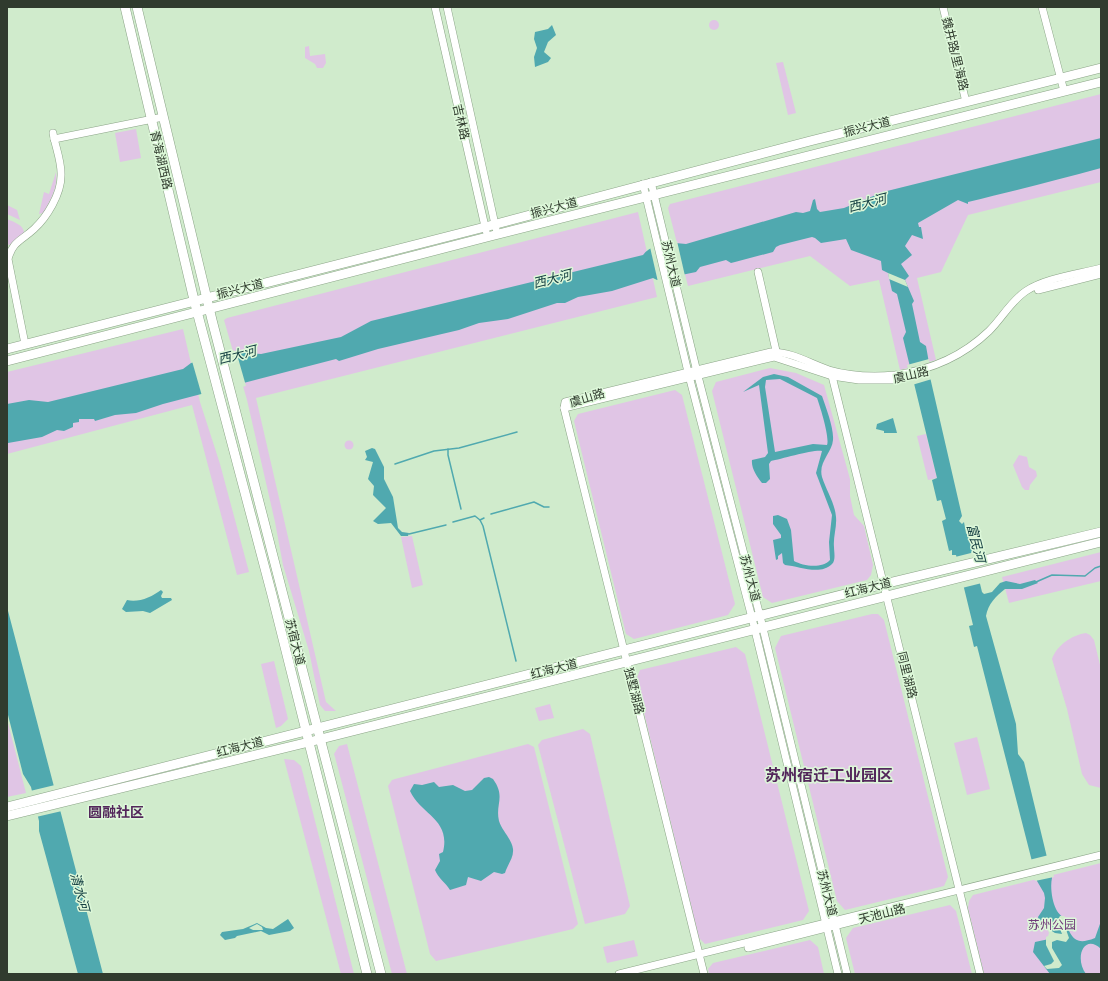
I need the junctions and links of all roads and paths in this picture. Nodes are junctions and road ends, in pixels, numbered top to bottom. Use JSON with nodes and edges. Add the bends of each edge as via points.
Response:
{"nodes":[{"id":1,"x":125,"y":7,"type":"edge"},
{"id":2,"x":137,"y":7,"type":"edge"},
{"id":3,"x":435,"y":7,"type":"edge"},
{"id":4,"x":447,"y":7,"type":"edge"},
{"id":5,"x":943,"y":7,"type":"edge"},
{"id":6,"x":1042,"y":7,"type":"edge"},
{"id":7,"x":1101,"y":68,"type":"edge"},
{"id":8,"x":1060,"y":78,"type":"junction"},
{"id":9,"x":1101,"y":82,"type":"edge"},
{"id":10,"x":1064,"y":91,"type":"junction"},
{"id":11,"x":966,"y":102,"type":"junction"},
{"id":12,"x":163,"y":117,"type":"junction"},
{"id":13,"x":151,"y":118,"type":"junction"},
{"id":14,"x":647,"y":183,"type":"junction"},
{"id":15,"x":650,"y":196,"type":"junction"},
{"id":16,"x":495,"y":224,"type":"junction"},
{"id":17,"x":485,"y":227,"type":"junction"},
{"id":18,"x":497,"y":235,"type":"junction"},
{"id":19,"x":487,"y":237,"type":"junction"},
{"id":20,"x":1101,"y":268,"type":"edge"},
{"id":21,"x":758,"y":272,"type":"dead end"},
{"id":22,"x":1101,"y":274,"type":"edge"},
{"id":23,"x":207,"y":297,"type":"junction"},
{"id":24,"x":194,"y":300,"type":"junction"},
{"id":25,"x":210,"y":309,"type":"junction"},
{"id":26,"x":197,"y":312,"type":"junction"},
{"id":27,"x":24,"y":344,"type":"junction"},
{"id":28,"x":7,"y":349,"type":"edge"},
{"id":29,"x":776,"y":355,"type":"junction"},
{"id":30,"x":7,"y":361,"type":"edge"},
{"id":31,"x":942,"y":365,"type":"junction"},
{"id":32,"x":697,"y":373,"type":"junction"},
{"id":33,"x":911,"y":374,"type":"junction"},
{"id":34,"x":688,"y":375,"type":"junction"},
{"id":35,"x":832,"y":376,"type":"junction"},
{"id":36,"x":564,"y":408,"type":"joint"},
{"id":37,"x":1101,"y":532,"type":"edge"},
{"id":38,"x":1101,"y":542,"type":"edge"},
{"id":39,"x":884,"y":584,"type":"junction"},
{"id":40,"x":887,"y":596,"type":"junction"},
{"id":41,"x":756,"y":617,"type":"junction"},
{"id":42,"x":759,"y":628,"type":"junction"},
{"id":43,"x":624,"y":651,"type":"junction"},
{"id":44,"x":627,"y":661,"type":"junction"},
{"id":45,"x":317,"y":728,"type":"junction"},
{"id":46,"x":306,"y":730,"type":"junction"},
{"id":47,"x":320,"y":739,"type":"junction"},
{"id":48,"x":308,"y":742,"type":"junction"},
{"id":49,"x":7,"y":807,"type":"edge"},
{"id":50,"x":7,"y":816,"type":"edge"},
{"id":51,"x":1101,"y":855,"type":"edge"},
{"id":52,"x":1101,"y":859,"type":"edge"},
{"id":53,"x":1064,"y":866,"type":"junction"},
{"id":54,"x":960,"y":892,"type":"junction"},
{"id":55,"x":834,"y":923,"type":"junction"},
{"id":56,"x":826,"y":926,"type":"junction"},
{"id":57,"x":700,"y":957,"type":"junction"},
{"id":58,"x":367,"y":974,"type":"edge"},
{"id":59,"x":381,"y":974,"type":"edge"},
{"id":60,"x":619,"y":974,"type":"edge"},
{"id":61,"x":639,"y":974,"type":"edge"},
{"id":62,"x":704,"y":974,"type":"edge"},
{"id":63,"x":838,"y":974,"type":"edge"},
{"id":64,"x":847,"y":974,"type":"edge"},
{"id":65,"x":980,"y":974,"type":"edge"}],
"edges":[{"from":1,"to":13,"type":"main road","name":"青海湖西路"},
{"from":2,"to":12,"type":"main road","name":"青海湖西路"},
{"from":3,"to":17,"type":"street","name":"吉林路"},
{"from":4,"to":16,"type":"street","name":"吉林路"},
{"from":5,"to":11,"type":"street","name":"魏井路/里海路"},
{"from":6,"to":8,"type":"street"},
{"from":7,"to":8,"type":"main road","name":"振兴大道"},
{"from":8,"to":10,"type":"street"},
{"from":8,"to":11,"type":"main road","name":"振兴大道"},
{"from":9,"to":10,"type":"main road","name":"振兴大道"},
{"from":10,"to":15,"type":"main road","name":"振兴大道"},
{"from":11,"to":14,"type":"main road","name":"振兴大道"},
{"from":12,"to":13,"type":"street"},
{"from":12,"to":23,"type":"main road","name":"青海湖西路"},
{"from":13,"to":24,"type":"main road","name":"青海湖西路"},
{"from":13,"to":27,"type":"street","via":[[53,136],[62,174],[56,196],[35,228],[12,247],[8,259]]},
{"from":14,"to":15,"type":"street","name":"苏州大道"},
{"from":14,"to":16,"type":"main road","name":"振兴大道"},
{"from":15,"to":18,"type":"main road","name":"振兴大道"},
{"from":15,"to":32,"type":"street","name":"苏州大道","via":[[665,238]]},
{"from":15,"to":34,"type":"street","name":"苏州大道","via":[[656,240]]},
{"from":16,"to":17,"type":"main road","name":"振兴大道"},
{"from":16,"to":18,"type":"street","name":"吉林路"},
{"from":17,"to":19,"type":"street","name":"吉林路"},
{"from":17,"to":23,"type":"main road","name":"振兴大道"},
{"from":18,"to":19,"type":"main road","name":"振兴大道"},
{"from":19,"to":25,"type":"main road","name":"振兴大道"},
{"from":20,"to":31,"type":"street","name":"虞山路","via":[[1039,284],[1026,290],[989,331]]},
{"from":21,"to":29,"type":"street"},
{"from":22,"to":31,"type":"street","name":"虞山路","via":[[1043,288],[1027,295],[987,338],[964,356]]},
{"from":23,"to":24,"type":"main road","name":"振兴大道"},
{"from":23,"to":25,"type":"main road","name":"青海湖西路"},
{"from":24,"to":26,"type":"main road","name":"青海湖西路"},
{"from":24,"to":27,"type":"main road","name":"振兴大道"},
{"from":25,"to":26,"type":"main road","name":"振兴大道"},
{"from":25,"to":45,"type":"main road","name":"苏宿大道"},
{"from":26,"to":30,"type":"main road","name":"振兴大道"},
{"from":26,"to":46,"type":"main road","name":"苏宿大道"},
{"from":27,"to":28,"type":"main road","name":"振兴大道"},
{"from":29,"to":32,"type":"street","name":"虞山路"},
{"from":29,"to":33,"type":"street","name":"虞山路","via":[[792,355],[829,370],[856,375]]},
{"from":29,"to":35,"type":"street","name":"虞山路"},
{"from":31,"to":33,"type":"street","name":"虞山路"},
{"from":32,"to":34,"type":"street","name":"虞山路"},
{"from":32,"to":41,"type":"street","name":"苏州大道"},
{"from":33,"to":35,"type":"street","name":"虞山路","via":[[893,380],[874,381]]},
{"from":34,"to":36,"type":"street","name":"虞山路"},
{"from":34,"to":41,"type":"street","name":"苏州大道"},
{"from":35,"to":39,"type":"street","name":"同里湖路"},
{"from":36,"to":43,"type":"street","name":"独墅湖路"},
{"from":37,"to":39,"type":"main road","name":"红海大道"},
{"from":38,"to":40,"type":"main road","name":"红海大道"},
{"from":39,"to":40,"type":"street","name":"同里湖路"},
{"from":39,"to":41,"type":"main road","name":"红海大道"},
{"from":40,"to":42,"type":"main road","name":"红海大道"},
{"from":40,"to":54,"type":"street","name":"同里湖路"},
{"from":41,"to":42,"type":"street","name":"苏州大道"},
{"from":41,"to":43,"type":"main road","name":"红海大道"},
{"from":42,"to":44,"type":"main road","name":"红海大道"},
{"from":42,"to":55,"type":"street","name":"苏州大道"},
{"from":42,"to":56,"type":"street","name":"苏州大道"},
{"from":43,"to":44,"type":"street","name":"独墅湖路"},
{"from":43,"to":45,"type":"main road","name":"红海大道"},
{"from":44,"to":47,"type":"main road","name":"红海大道"},
{"from":44,"to":57,"type":"street","name":"独墅湖路"},
{"from":45,"to":46,"type":"main road","name":"红海大道"},
{"from":45,"to":47,"type":"main road","name":"苏宿大道"},
{"from":46,"to":48,"type":"main road","name":"苏宿大道"},
{"from":46,"to":49,"type":"main road","name":"红海大道"},
{"from":47,"to":48,"type":"main road","name":"红海大道"},
{"from":47,"to":59,"type":"main road","name":"苏宿大道"},
{"from":48,"to":50,"type":"main road","name":"红海大道"},
{"from":48,"to":58,"type":"main road","name":"苏宿大道"},
{"from":51,"to":53,"type":"street"},
{"from":52,"to":53,"type":"street"},
{"from":53,"to":54,"type":"street","name":"天池山路"},
{"from":54,"to":55,"type":"street","name":"天池山路"},
{"from":54,"to":65,"type":"street","name":"同里湖路"},
{"from":55,"to":56,"type":"street","name":"天池山路"},
{"from":55,"to":64,"type":"street","name":"苏州大道"},
{"from":56,"to":57,"type":"street","name":"天池山路"},
{"from":56,"to":63,"type":"street","name":"苏州大道"},
{"from":57,"to":60,"type":"street","name":"天池山路"},
{"from":57,"to":61,"type":"street","name":"天池山路"},
{"from":57,"to":62,"type":"street","name":"独墅湖路"}]}
